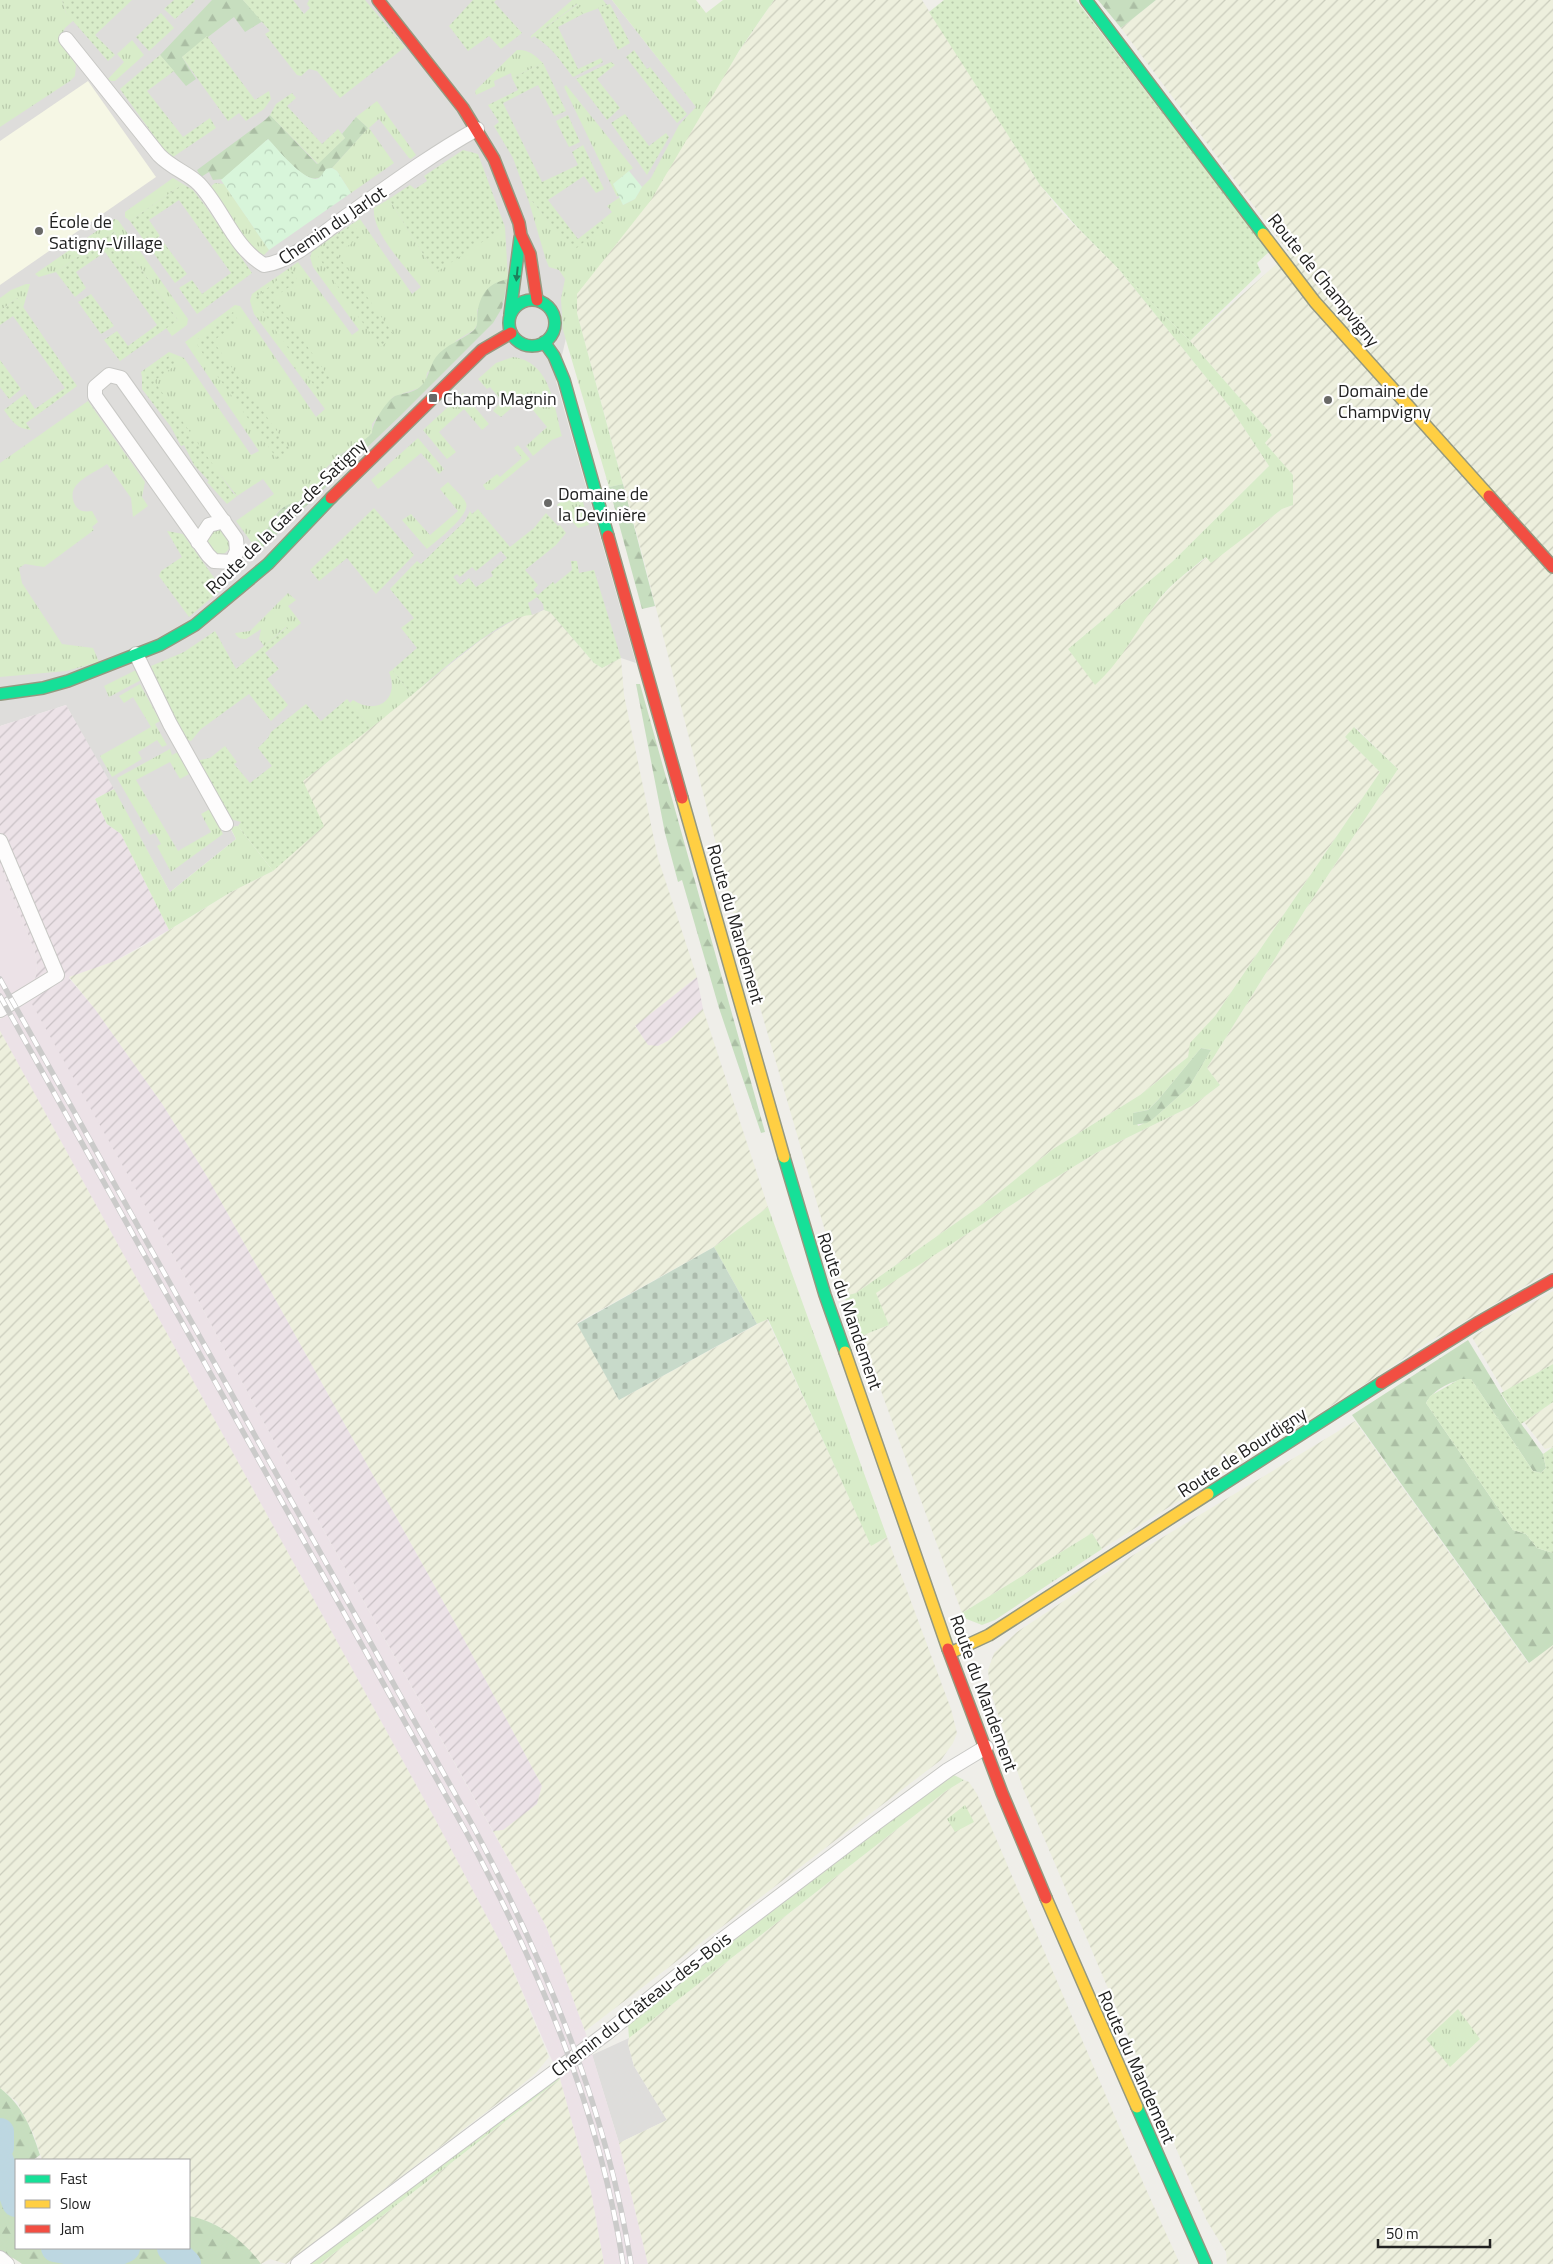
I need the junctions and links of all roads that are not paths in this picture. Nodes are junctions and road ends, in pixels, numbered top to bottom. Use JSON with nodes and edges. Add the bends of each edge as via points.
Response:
{"nodes":[{"id":1,"x":378,"y":0,"type":"edge"},
{"id":2,"x":1086,"y":0,"type":"edge"},
{"id":3,"x":66,"y":39,"type":"dead end"},
{"id":4,"x":477,"y":129,"type":"junction"},
{"id":5,"x":521,"y":235,"type":"junction"},
{"id":6,"x":537,"y":300,"type":"junction"},
{"id":7,"x":510,"y":314,"type":"junction"},
{"id":8,"x":511,"y":333,"type":"junction"},
{"id":9,"x":544,"y":342,"type":"junction"},
{"id":10,"x":224,"y":521,"type":"junction"},
{"id":11,"x":198,"y":542,"type":"junction"},
{"id":12,"x":232,"y":562,"type":"junction"},
{"id":13,"x":1553,"y":567,"type":"edge"},
{"id":14,"x":248,"y":582,"type":"junction"},
{"id":15,"x":136,"y":654,"type":"junction"},
{"id":16,"x":0,"y":694,"type":"edge"},
{"id":17,"x":226,"y":824,"type":"dead end"},
{"id":18,"x":0,"y":841,"type":"edge"},
{"id":19,"x":0,"y":1010,"type":"edge"},
{"id":20,"x":1553,"y":1280,"type":"edge"},
{"id":21,"x":950,"y":1652,"type":"junction"},
{"id":22,"x":986,"y":1747,"type":"junction"},
{"id":23,"x":0,"y":2258,"type":"edge"},
{"id":24,"x":7,"y":2264,"type":"edge"},
{"id":25,"x":298,"y":2264,"type":"edge"},
{"id":26,"x":1206,"y":2264,"type":"edge"}],
"edges":[{"from":1,"to":4,"type":"street"},
{"from":2,"to":13,"type":"street","name":"Route de Champvigny","via":[[1315,302]]},
{"from":3,"to":4,"type":"street","name":"Chemin du Jarlot","via":[[159,155],[174,169],[199,184],[247,252],[264,265],[277,264],[297,252],[387,187]]},
{"from":4,"to":5,"type":"street","via":[[494,159]]},
{"from":5,"to":6,"type":"street","via":[[530,254]]},
{"from":5,"to":7,"type":"street","one_way":true},
{"from":6,"to":7,"type":"street","via":[[518,304]]},
{"from":6,"to":9,"type":"street","via":[[549,307],[555,319],[552,332]]},
{"from":7,"to":8,"type":"street"},
{"from":8,"to":9,"type":"street","via":[[525,345]]},
{"from":8,"to":14,"type":"street","name":"Route de la Gare-de-Satigny","via":[[482,350]]},
{"from":9,"to":21,"type":"street","name":"Route du Mandement","via":[[564,380],[824,1294]]},
{"from":10,"to":11,"type":"street","via":[[209,525]]},
{"from":10,"to":11,"type":"street","via":[[121,378],[109,375],[104,378],[95,387],[96,396]]},
{"from":10,"to":12,"type":"street","via":[[238,545]]},
{"from":11,"to":12,"type":"street","via":[[214,561]]},
{"from":12,"to":14,"type":"street"},
{"from":14,"to":15,"type":"street","name":"Route de la Gare-de-Satigny","via":[[183,632]]},
{"from":15,"to":16,"type":"street","name":"Route de la Gare-de-Satigny","via":[[68,681]]},
{"from":15,"to":17,"type":"street","via":[[167,718]]},
{"from":18,"to":19,"type":"street","via":[[57,975]]},
{"from":20,"to":21,"type":"street","name":"Route de Bourdigny","via":[[1412,1364],[989,1635]]},
{"from":21,"to":22,"type":"street","name":"Route du Mandement"},
{"from":22,"to":25,"type":"street","name":"Chemin du Château-des-Bois","via":[[948,1770],[868,1829],[613,2028]]},
{"from":22,"to":26,"type":"street","name":"Route du Mandement","via":[[1072,1960]]},
{"from":23,"to":24,"type":"street"}]}
